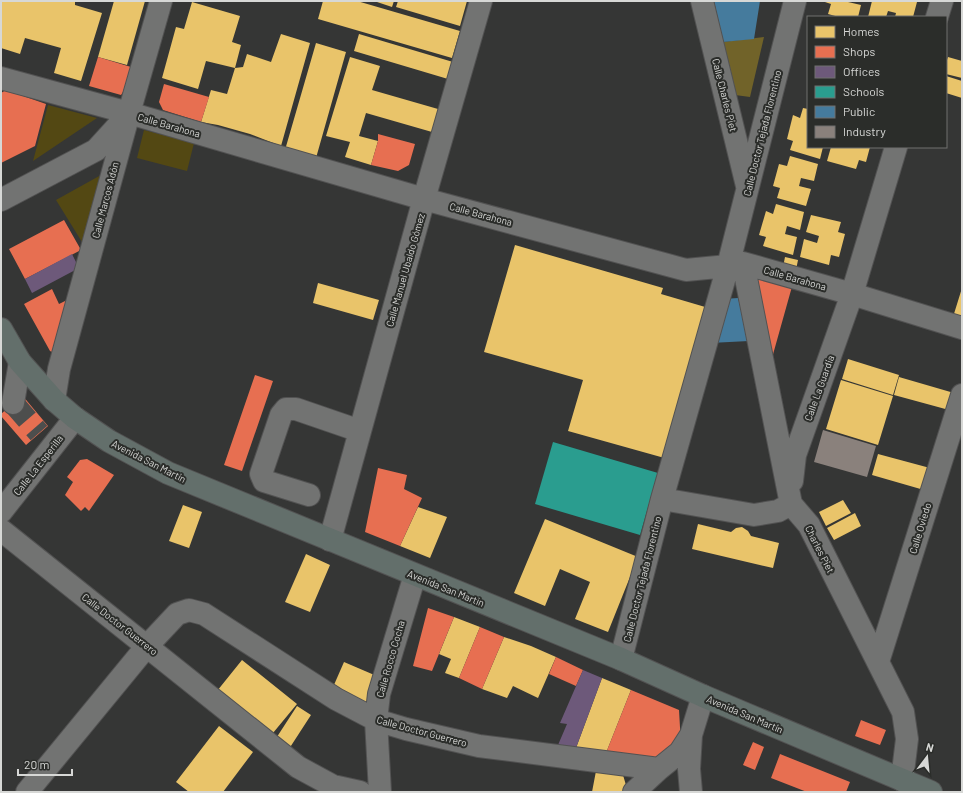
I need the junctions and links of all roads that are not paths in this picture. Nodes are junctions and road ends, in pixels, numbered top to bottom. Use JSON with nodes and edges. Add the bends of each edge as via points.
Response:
{"nodes":[{"id":1,"x":161,"y":1,"type":"edge"},
{"id":2,"x":481,"y":1,"type":"edge"},
{"id":3,"x":702,"y":1,"type":"edge"},
{"id":4,"x":795,"y":1,"type":"edge"},
{"id":5,"x":942,"y":1,"type":"edge"},
{"id":6,"x":937,"y":16,"type":"edge"},
{"id":7,"x":1,"y":78,"type":"edge"},
{"id":8,"x":129,"y":113,"type":"junction"},
{"id":9,"x":896,"y":148,"type":"edge"},
{"id":10,"x":747,"y":190,"type":"junction"},
{"id":11,"x":424,"y":199,"type":"junction"},
{"id":12,"x":1,"y":200,"type":"edge"},
{"id":13,"x":736,"y":264,"type":"junction"},
{"id":14,"x":852,"y":294,"type":"junction"},
{"id":15,"x":962,"y":328,"type":"edge"},
{"id":16,"x":1,"y":329,"type":"edge"},
{"id":17,"x":20,"y":362,"type":"junction"},
{"id":18,"x":962,"y":395,"type":"edge"},
{"id":19,"x":54,"y":400,"type":"junction"},
{"id":20,"x":13,"y":403,"type":"dead end"},
{"id":21,"x":75,"y":418,"type":"junction"},
{"id":22,"x":360,"y":431,"type":"junction"},
{"id":23,"x":309,"y":495,"type":"dead end"},
{"id":24,"x":662,"y":499,"type":"junction"},
{"id":25,"x":791,"y":504,"type":"junction"},
{"id":26,"x":1,"y":512,"type":"edge"},
{"id":27,"x":1,"y":530,"type":"edge"},
{"id":28,"x":330,"y":540,"type":"junction"},
{"id":29,"x":415,"y":575,"type":"junction"},
{"id":30,"x":147,"y":646,"type":"junction"},
{"id":31,"x":621,"y":659,"type":"junction"},
{"id":32,"x":878,"y":662,"type":"junction"},
{"id":33,"x":704,"y":696,"type":"junction"},
{"id":34,"x":376,"y":720,"type":"junction"},
{"id":35,"x":691,"y":735,"type":"junction"},
{"id":36,"x":659,"y":769,"type":"junction"},
{"id":37,"x":902,"y":780,"type":"junction"},
{"id":38,"x":27,"y":792,"type":"edge"},
{"id":39,"x":360,"y":792,"type":"edge"},
{"id":40,"x":380,"y":792,"type":"edge"},
{"id":41,"x":634,"y":792,"type":"edge"},
{"id":42,"x":691,"y":792,"type":"edge"},
{"id":43,"x":931,"y":792,"type":"edge"}],
"edges":[{"from":1,"to":8,"type":"street","name":"Calle Marcos Adón"},
{"from":2,"to":11,"type":"street","name":"Calle Manuel Ubaldo Gómez"},
{"from":3,"to":10,"type":"street","name":"Calle Charles Piet"},
{"from":4,"to":10,"type":"street","name":"Calle Doctor Tejada Florentino"},
{"from":5,"to":6,"type":"street"},
{"from":7,"to":8,"type":"street","name":"Calle Barahona"},
{"from":8,"to":11,"type":"street","name":"Calle Barahona"},
{"from":8,"to":12,"type":"street","via":[[96,150]]},
{"from":8,"to":19,"type":"street","name":"Calle Marcos Adón","via":[[60,369]]},
{"from":9,"to":14,"type":"street","name":"Calle La Guardia"},
{"from":10,"to":13,"type":"street","name":"Calle Doctor Tejada Florentino"},
{"from":11,"to":13,"type":"street","name":"Calle Barahona","via":[[686,270]]},
{"from":11,"to":22,"type":"street","name":"Calle Manuel Ubaldo Gómez"},
{"from":13,"to":14,"type":"street","name":"Calle Barahona"},
{"from":13,"to":24,"type":"street","name":"Calle Doctor Tejada Florentino"},
{"from":13,"to":25,"type":"street","name":"Charles Piet"},
{"from":14,"to":15,"type":"street","name":"Calle Barahona"},
{"from":14,"to":25,"type":"street","name":"Calle La Guardia","via":[[795,454]]},
{"from":16,"to":17,"type":"main road","name":"Avenida San Martín"},
{"from":17,"to":19,"type":"main road","name":"Avenida San Martín"},
{"from":17,"to":20,"type":"street"},
{"from":18,"to":32,"type":"street","name":"Calle Oviedo"},
{"from":19,"to":21,"type":"main road","name":"Avenida San Martín"},
{"from":21,"to":26,"type":"street","name":"Calle La Esperilla","via":[[46,440]]},
{"from":21,"to":28,"type":"main road","name":"Avenida San Martín","via":[[109,441],[168,473]]},
{"from":22,"to":23,"type":"street","via":[[296,409],[286,409],[281,415],[261,474],[264,481]]},
{"from":22,"to":28,"type":"street","name":"Calle Manuel Ubaldo Gómez"},
{"from":24,"to":25,"type":"street","via":[[754,515],[778,511]]},
{"from":24,"to":31,"type":"street","name":"Calle Doctor Tejada Florentino"},
{"from":25,"to":32,"type":"street","name":"Charles Piet","via":[[809,525]]},
{"from":27,"to":30,"type":"street","name":"Calle Doctor Guerrero"},
{"from":28,"to":29,"type":"main road","name":"Avenida San Martín"},
{"from":29,"to":31,"type":"main road","name":"Avenida San Martín"},
{"from":29,"to":34,"type":"street","name":"Calle Rocco Cocha","via":[[379,694]]},
{"from":30,"to":34,"type":"street","name":"Calle Doctor Guerrero","via":[[177,614],[189,610],[204,614],[336,700]]},
{"from":30,"to":38,"type":"street"},
{"from":30,"to":39,"type":"street","name":"Calle Doctor Guerrero","via":[[298,766],[333,786]]},
{"from":31,"to":33,"type":"main road","name":"Avenida San Martín"},
{"from":32,"to":37,"type":"street","name":"Charles Piet","via":[[903,712],[907,739]]},
{"from":33,"to":35,"type":"street"},
{"from":33,"to":37,"type":"main road","name":"Avenida San Martín"},
{"from":34,"to":36,"type":"street","name":"Calle Doctor Guerrero","via":[[479,746]]},
{"from":34,"to":40,"type":"street","name":"Calle Rocco Cocha"},
{"from":35,"to":36,"type":"street","via":[[680,752]]},
{"from":35,"to":42,"type":"street"},
{"from":36,"to":41,"type":"street"},
{"from":37,"to":43,"type":"main road","name":"Avenida San Martín"}]}
